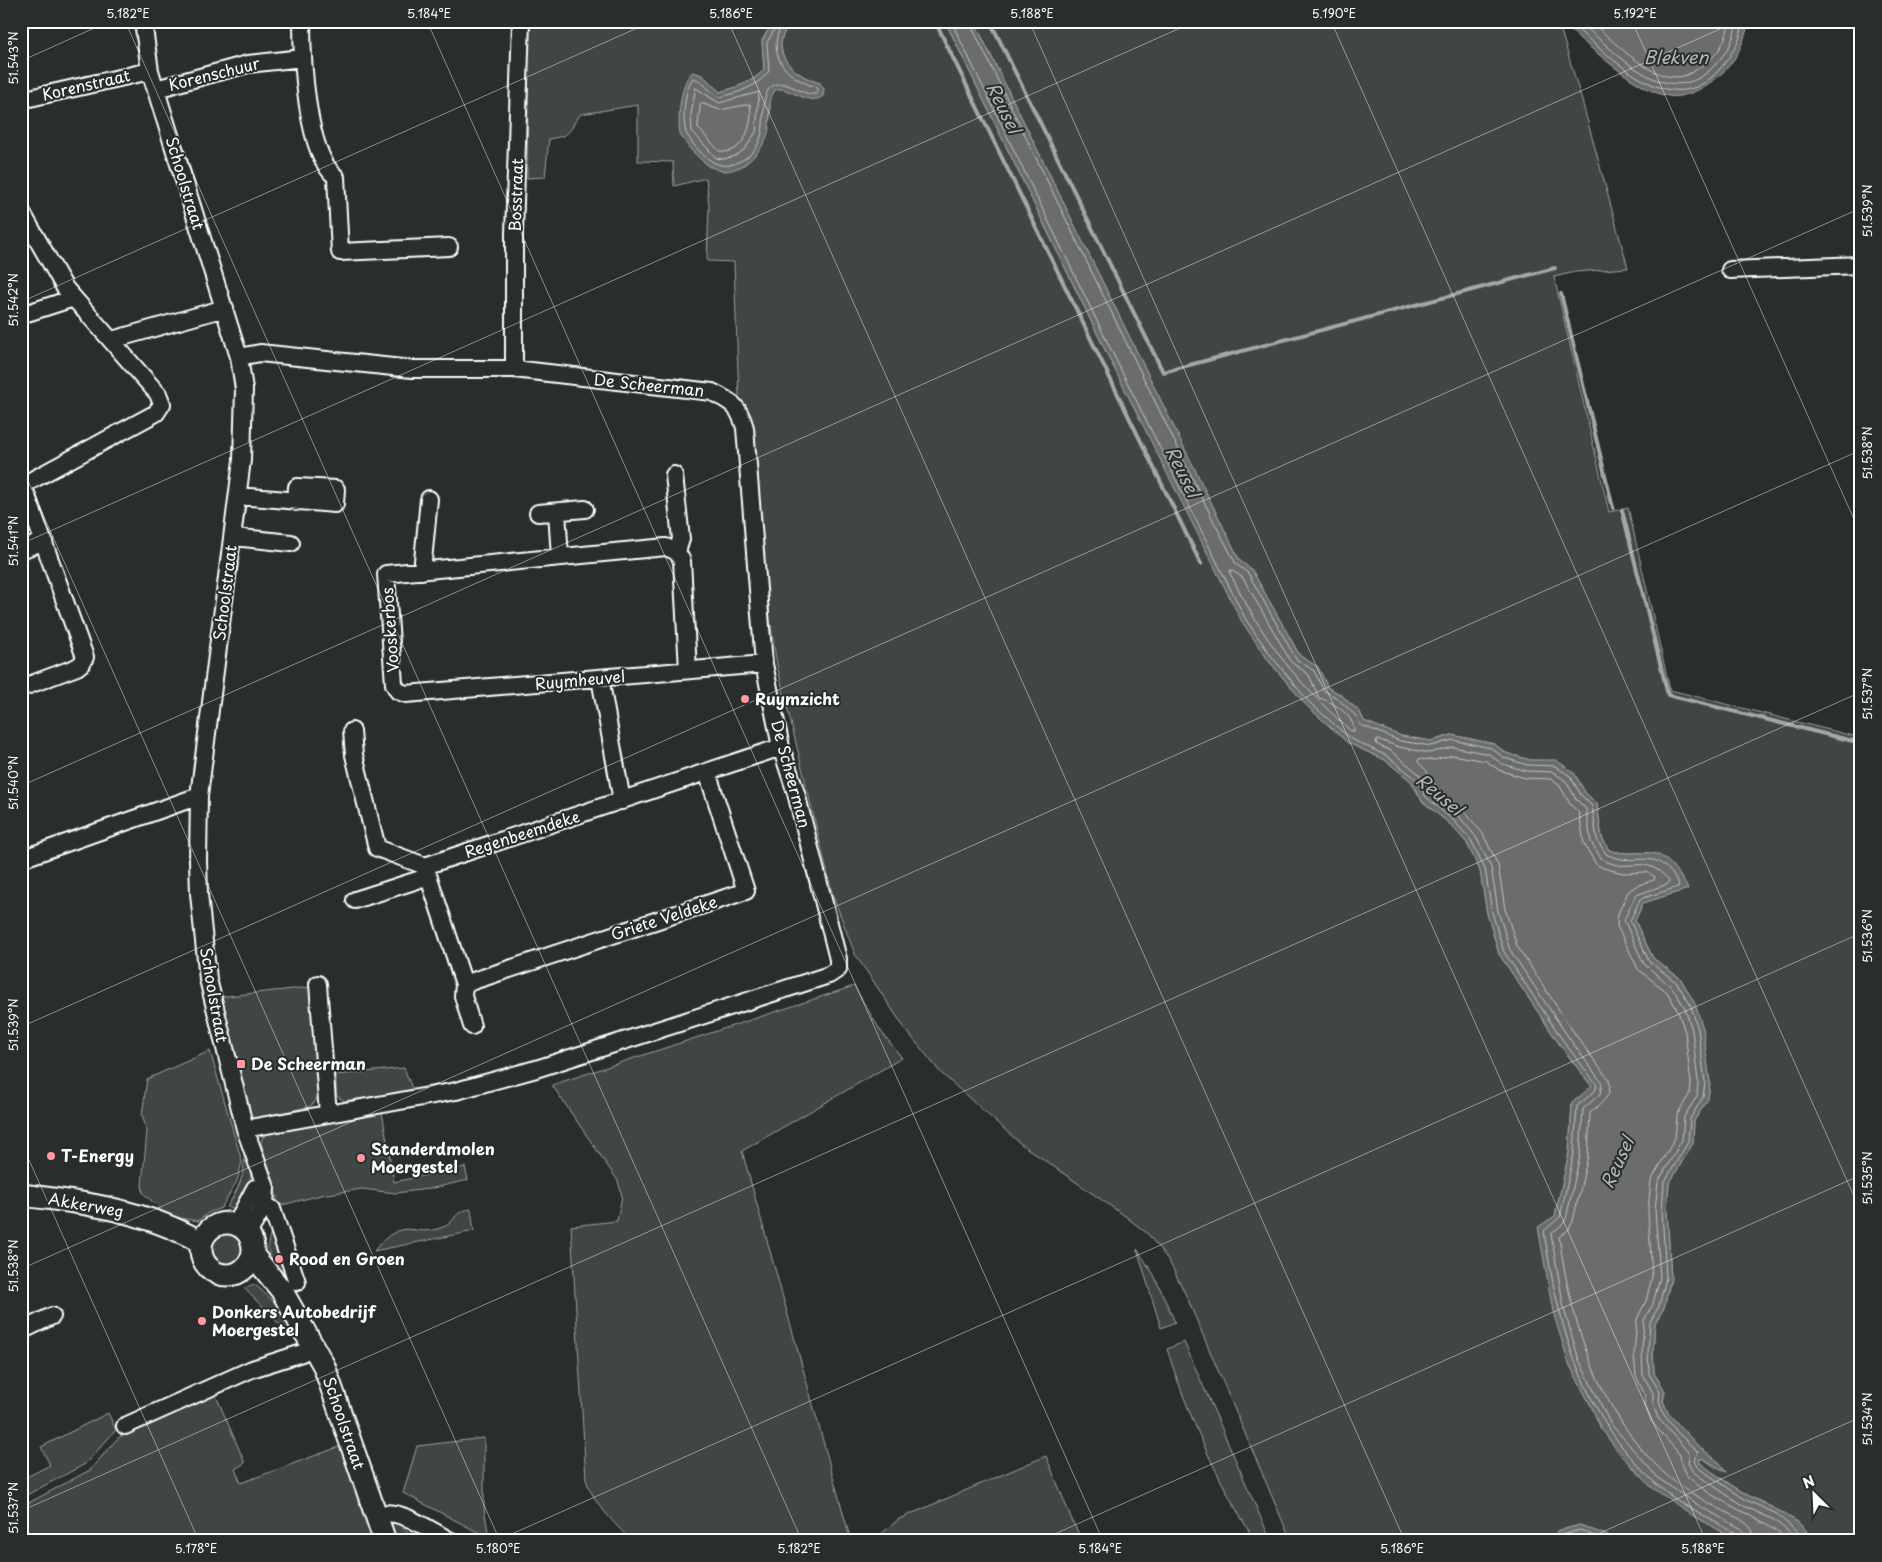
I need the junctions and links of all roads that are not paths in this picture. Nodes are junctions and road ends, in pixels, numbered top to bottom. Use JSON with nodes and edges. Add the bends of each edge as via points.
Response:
{"nodes":[{"id":1,"x":143,"y":21,"type":"edge"},
{"id":2,"x":302,"y":21,"type":"edge"},
{"id":3,"x":521,"y":21,"type":"edge"},
{"id":4,"x":302,"y":58,"type":"junction"},
{"id":5,"x":150,"y":71,"type":"junction"},
{"id":6,"x":156,"y":89,"type":"junction"},
{"id":7,"x":21,"y":100,"type":"edge"},
{"id":8,"x":21,"y":211,"type":"edge"},
{"id":9,"x":449,"y":247,"type":"dead end"},
{"id":10,"x":1861,"y":265,"type":"edge"},
{"id":11,"x":1730,"y":270,"type":"dead end"},
{"id":12,"x":74,"y":298,"type":"junction"},
{"id":13,"x":225,"y":308,"type":"junction"},
{"id":14,"x":21,"y":315,"type":"edge"},
{"id":15,"x":112,"y":340,"type":"junction"},
{"id":16,"x":239,"y":357,"type":"junction"},
{"id":17,"x":514,"y":369,"type":"junction"},
{"id":18,"x":674,"y":475,"type":"dead end"},
{"id":19,"x":22,"y":485,"type":"edge"},
{"id":20,"x":238,"y":496,"type":"junction"},
{"id":21,"x":429,"y":499,"type":"dead end"},
{"id":22,"x":296,"y":502,"type":"dead end"},
{"id":23,"x":585,"y":509,"type":"dead end"},
{"id":24,"x":557,"y":512,"type":"junction"},
{"id":25,"x":538,"y":513,"type":"dead end"},
{"id":26,"x":233,"y":538,"type":"junction"},
{"id":27,"x":44,"y":541,"type":"junction"},
{"id":28,"x":291,"y":543,"type":"dead end"},
{"id":29,"x":21,"y":550,"type":"edge"},
{"id":30,"x":676,"y":552,"type":"junction"},
{"id":31,"x":560,"y":557,"type":"junction"},
{"id":32,"x":422,"y":570,"type":"junction"},
{"id":33,"x":764,"y":664,"type":"junction"},
{"id":34,"x":688,"y":670,"type":"junction"},
{"id":35,"x":600,"y":678,"type":"junction"},
{"id":36,"x":21,"y":688,"type":"edge"},
{"id":37,"x":398,"y":691,"type":"joint"},
{"id":38,"x":352,"y":731,"type":"dead end"},
{"id":39,"x":781,"y":747,"type":"junction"},
{"id":40,"x":707,"y":772,"type":"junction"},
{"id":41,"x":199,"y":796,"type":"junction"},
{"id":42,"x":622,"y":801,"type":"junction"},
{"id":43,"x":21,"y":859,"type":"edge"},
{"id":44,"x":426,"y":872,"type":"junction"},
{"id":45,"x":355,"y":900,"type":"dead end"},
{"id":46,"x":318,"y":984,"type":"dead end"},
{"id":47,"x":464,"y":984,"type":"junction"},
{"id":48,"x":472,"y":1026,"type":"dead end"},
{"id":49,"x":328,"y":1114,"type":"junction"},
{"id":50,"x":245,"y":1128,"type":"junction"},
{"id":51,"x":21,"y":1195,"type":"edge"},
{"id":52,"x":258,"y":1201,"type":"junction"},
{"id":53,"x":242,"y":1229,"type":"junction"},
{"id":54,"x":206,"y":1235,"type":"junction"},
{"id":55,"x":247,"y":1263,"type":"junction"},
{"id":56,"x":297,"y":1282,"type":"dead end"},
{"id":57,"x":52,"y":1316,"type":"dead end"},
{"id":58,"x":21,"y":1331,"type":"edge"},
{"id":59,"x":302,"y":1353,"type":"dead end"},
{"id":60,"x":125,"y":1426,"type":"dead end"},
{"id":61,"x":376,"y":1515,"type":"junction"},
{"id":62,"x":385,"y":1541,"type":"edge"},
{"id":63,"x":450,"y":1541,"type":"edge"}],
"edges":[{"from":1,"to":5,"type":"street","name":"Schoolstraat"},
{"from":2,"to":4,"type":"street"},
{"from":3,"to":17,"type":"street","name":"Bosstraat","via":[[514,233]]},
{"from":4,"to":6,"type":"street","name":"Korenschuur","via":[[248,64]]},
{"from":4,"to":9,"type":"street","via":[[310,122],[327,170],[336,177],[340,252]]},
{"from":5,"to":6,"type":"street","name":"Schoolstraat"},
{"from":5,"to":7,"type":"street","name":"Korenstraat"},
{"from":6,"to":13,"type":"street","name":"Schoolstraat"},
{"from":8,"to":12,"type":"street"},
{"from":10,"to":11,"type":"street"},
{"from":12,"to":14,"type":"street"},
{"from":12,"to":15,"type":"street"},
{"from":13,"to":15,"type":"street"},
{"from":13,"to":16,"type":"street","name":"Schoolstraat"},
{"from":15,"to":19,"type":"street","via":[[158,394],[162,404],[156,413]]},
{"from":16,"to":17,"type":"street","name":"De Scheerman","via":[[260,353],[412,368]]},
{"from":16,"to":20,"type":"street","name":"Schoolstraat","via":[[244,420]]},
{"from":17,"to":33,"type":"street","name":"De Scheerman","via":[[712,392],[729,400],[740,412],[745,428]]},
{"from":18,"to":30,"type":"street","via":[[681,539]]},
{"from":19,"to":27,"type":"street"},
{"from":20,"to":22,"type":"street"},
{"from":20,"to":26,"type":"street","name":"Schoolstraat"},
{"from":21,"to":32,"type":"street"},
{"from":23,"to":24,"type":"street"},
{"from":24,"to":25,"type":"street"},
{"from":24,"to":31,"type":"street"},
{"from":26,"to":28,"type":"street"},
{"from":26,"to":41,"type":"street","name":"Schoolstraat"},
{"from":27,"to":29,"type":"street"},
{"from":27,"to":36,"type":"street","via":[[85,657],[76,667]]},
{"from":30,"to":31,"type":"street","name":"Vooskerbos","via":[[666,548]]},
{"from":30,"to":34,"type":"street","via":[[682,560]]},
{"from":31,"to":32,"type":"street","name":"Vooskerbos"},
{"from":32,"to":37,"type":"street","name":"Vooskerbos","via":[[386,574],[394,684]]},
{"from":33,"to":34,"type":"street","name":"Ruymheuvel"},
{"from":33,"to":39,"type":"street","name":"De Scheerman"},
{"from":34,"to":35,"type":"street","name":"Ruymheuvel"},
{"from":35,"to":37,"type":"street","name":"Ruymheuvel","via":[[406,694]]},
{"from":35,"to":42,"type":"street"},
{"from":38,"to":44,"type":"street","via":[[354,755],[377,848]]},
{"from":39,"to":40,"type":"street","name":"Regenbeemdeke"},
{"from":39,"to":49,"type":"street","name":"De Scheerman","via":[[814,858],[838,969],[829,975],[536,1069],[420,1100]]},
{"from":40,"to":42,"type":"street","name":"Regenbeemdeke"},
{"from":40,"to":47,"type":"street","name":"Griete Veldeke","via":[[746,891]]},
{"from":41,"to":43,"type":"street"},
{"from":41,"to":50,"type":"street","name":"Schoolstraat","via":[[199,894],[208,979]]},
{"from":42,"to":44,"type":"street","name":"Regenbeemdeke"},
{"from":44,"to":45,"type":"street","name":"Regenbeemdeke"},
{"from":44,"to":47,"type":"street"},
{"from":46,"to":49,"type":"street"},
{"from":47,"to":48,"type":"street","via":[[463,996]]},
{"from":49,"to":50,"type":"street","name":"De Scheerman"},
{"from":50,"to":52,"type":"street","name":"Schoolstraat","via":[[266,1188]]},
{"from":51,"to":54,"type":"main road","name":"Akkerweg","via":[[70,1200]]},
{"from":52,"to":53,"type":"street"},
{"from":52,"to":56,"type":"street","name":"Schoolstraat","via":[[272,1208]]},
{"from":53,"to":54,"type":"main road","via":[[223,1222]]},
{"from":53,"to":55,"type":"main road","via":[[252,1242]]},
{"from":54,"to":55,"type":"main road","via":[[201,1256],[211,1270],[224,1275]]},
{"from":55,"to":61,"type":"main road","name":"Schoolstraat","via":[[292,1310],[324,1366]]},
{"from":57,"to":58,"type":"street"},
{"from":59,"to":60,"type":"street","via":[[252,1369]]},
{"from":61,"to":62,"type":"main road","name":"Schoolstraat"},
{"from":61,"to":63,"type":"street","via":[[385,1512],[400,1515]]}]}
